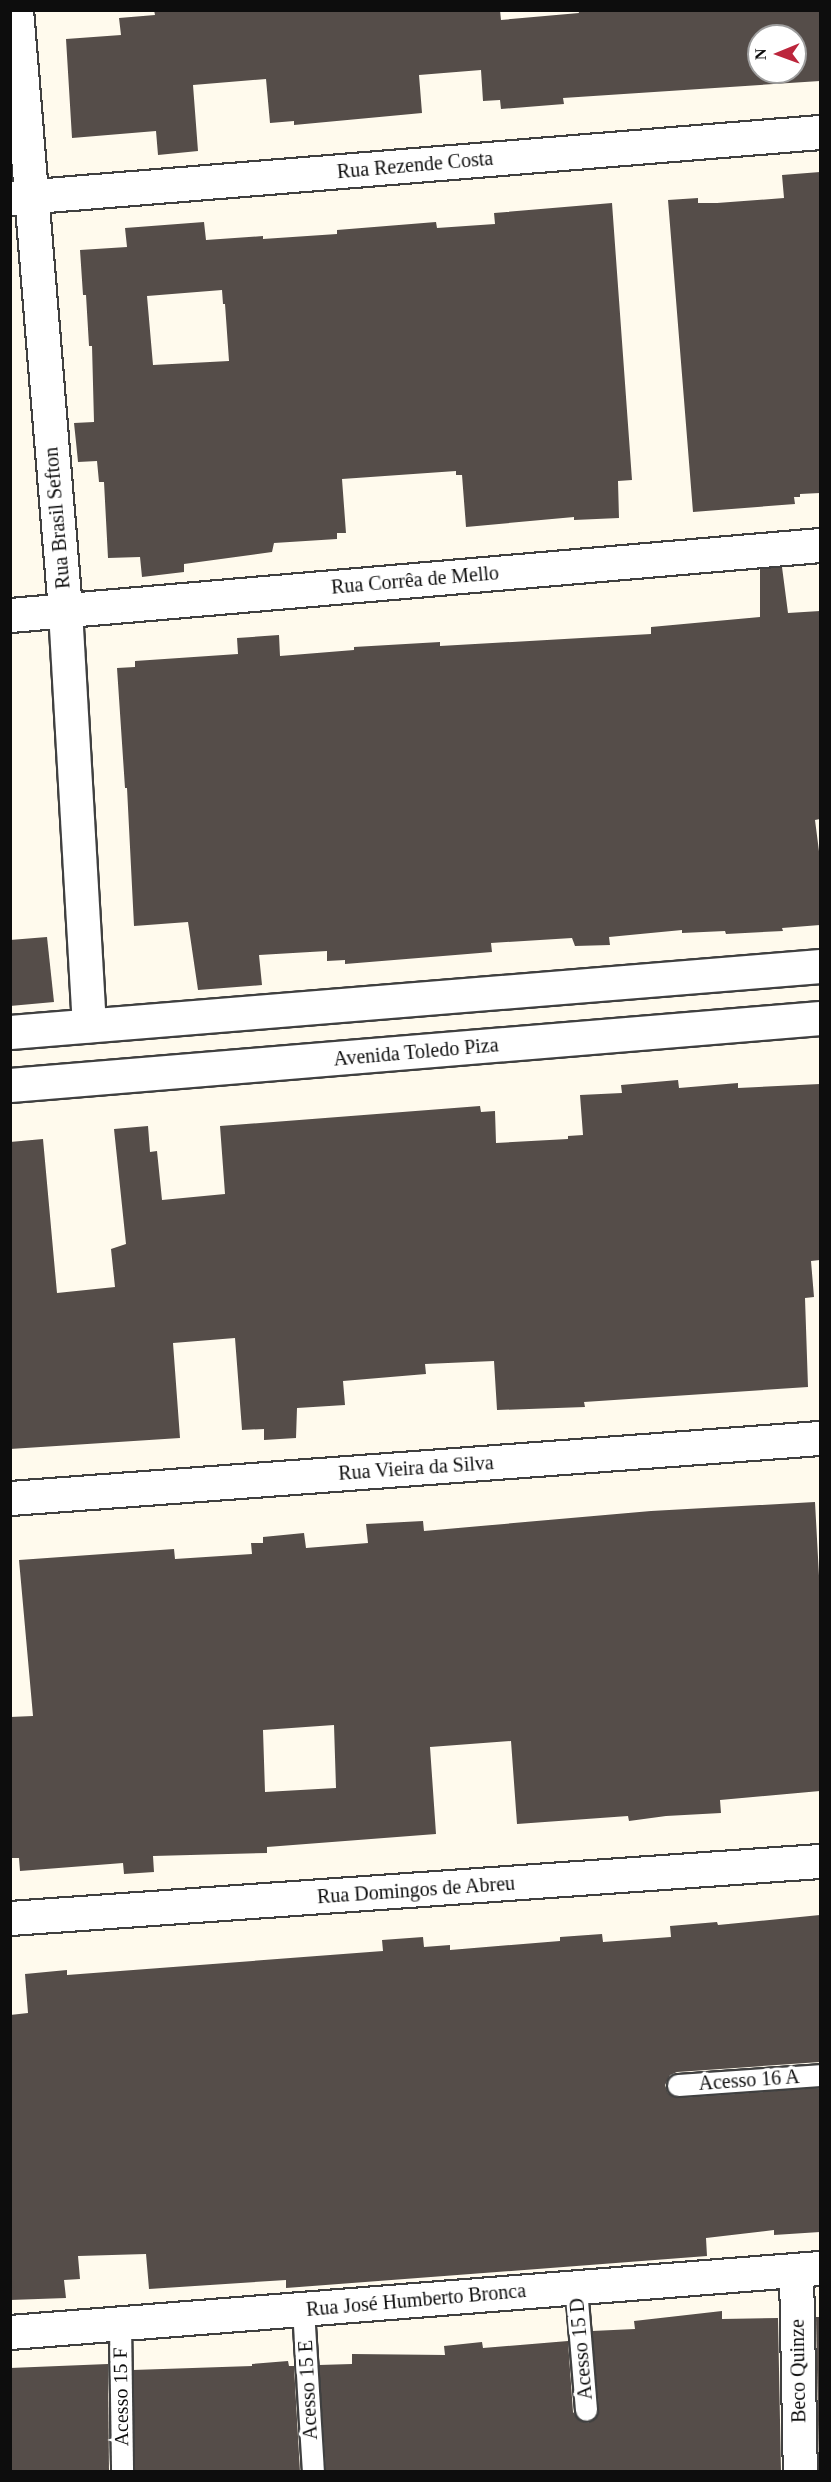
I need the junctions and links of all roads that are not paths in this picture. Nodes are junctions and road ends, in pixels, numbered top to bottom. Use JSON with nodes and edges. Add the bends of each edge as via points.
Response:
{"nodes":[{"id":1,"x":16,"y":10,"type":"edge"},
{"id":2,"x":820,"y":132,"type":"edge"},
{"id":3,"x":21,"y":197,"type":"edge"},
{"id":4,"x":820,"y":545,"type":"edge"},
{"id":5,"x":65,"y":610,"type":"junction"},
{"id":6,"x":10,"y":615,"type":"edge"},
{"id":7,"x":820,"y":966,"type":"edge"},
{"id":8,"x":820,"y":1018,"type":"edge"},
{"id":9,"x":89,"y":1025,"type":"junction"},
{"id":10,"x":10,"y":1032,"type":"edge"},
{"id":11,"x":10,"y":1085,"type":"edge"},
{"id":12,"x":820,"y":1438,"type":"edge"},
{"id":13,"x":10,"y":1498,"type":"edge"},
{"id":14,"x":820,"y":1861,"type":"edge"},
{"id":15,"x":10,"y":1918,"type":"edge"},
{"id":16,"x":820,"y":2075,"type":"edge"},
{"id":17,"x":678,"y":2085,"type":"dead end"},
{"id":18,"x":808,"y":2270,"type":"edge"},
{"id":19,"x":576,"y":2288,"type":"junction"},
{"id":20,"x":303,"y":2309,"type":"junction"},
{"id":21,"x":120,"y":2323,"type":"junction"},
{"id":22,"x":10,"y":2332,"type":"edge"},
{"id":23,"x":586,"y":2410,"type":"dead end"},
{"id":24,"x":122,"y":2472,"type":"edge"},
{"id":25,"x":313,"y":2472,"type":"edge"},
{"id":26,"x":800,"y":2472,"type":"edge"}],
"edges":[{"from":1,"to":3,"type":"street","name":"Rua Brasil Sefton"},
{"from":2,"to":3,"type":"street","name":"Rua Rezende Costa"},
{"from":3,"to":5,"type":"street","name":"Rua Brasil Sefton"},
{"from":4,"to":5,"type":"street","name":"Rua Corrêa de Mello"},
{"from":5,"to":6,"type":"street","name":"Rua Corrêa de Mello"},
{"from":5,"to":9,"type":"street","name":"Rua Brasil Sefton"},
{"from":7,"to":9,"type":"street"},
{"from":8,"to":11,"type":"street","name":"Avenida Toledo Piza"},
{"from":9,"to":10,"type":"street"},
{"from":12,"to":13,"type":"street","name":"Rua Vieira da Silva"},
{"from":14,"to":15,"type":"street","name":"Rua Domingos de Abreu"},
{"from":16,"to":17,"type":"lane","name":"Acesso 16 A"},
{"from":18,"to":19,"type":"street","name":"Rua José Humberto Bronca"},
{"from":18,"to":26,"type":"street","name":"Beco Quinze"},
{"from":19,"to":20,"type":"street","name":"Rua José Humberto Bronca"},
{"from":19,"to":23,"type":"lane","name":"Acesso 15 D"},
{"from":20,"to":21,"type":"street","name":"Rua José Humberto Bronca"},
{"from":20,"to":25,"type":"lane","name":"Acesso 15 E"},
{"from":21,"to":22,"type":"street","name":"Rua José Humberto Bronca"},
{"from":21,"to":24,"type":"lane","name":"Acesso 15 F"}]}
